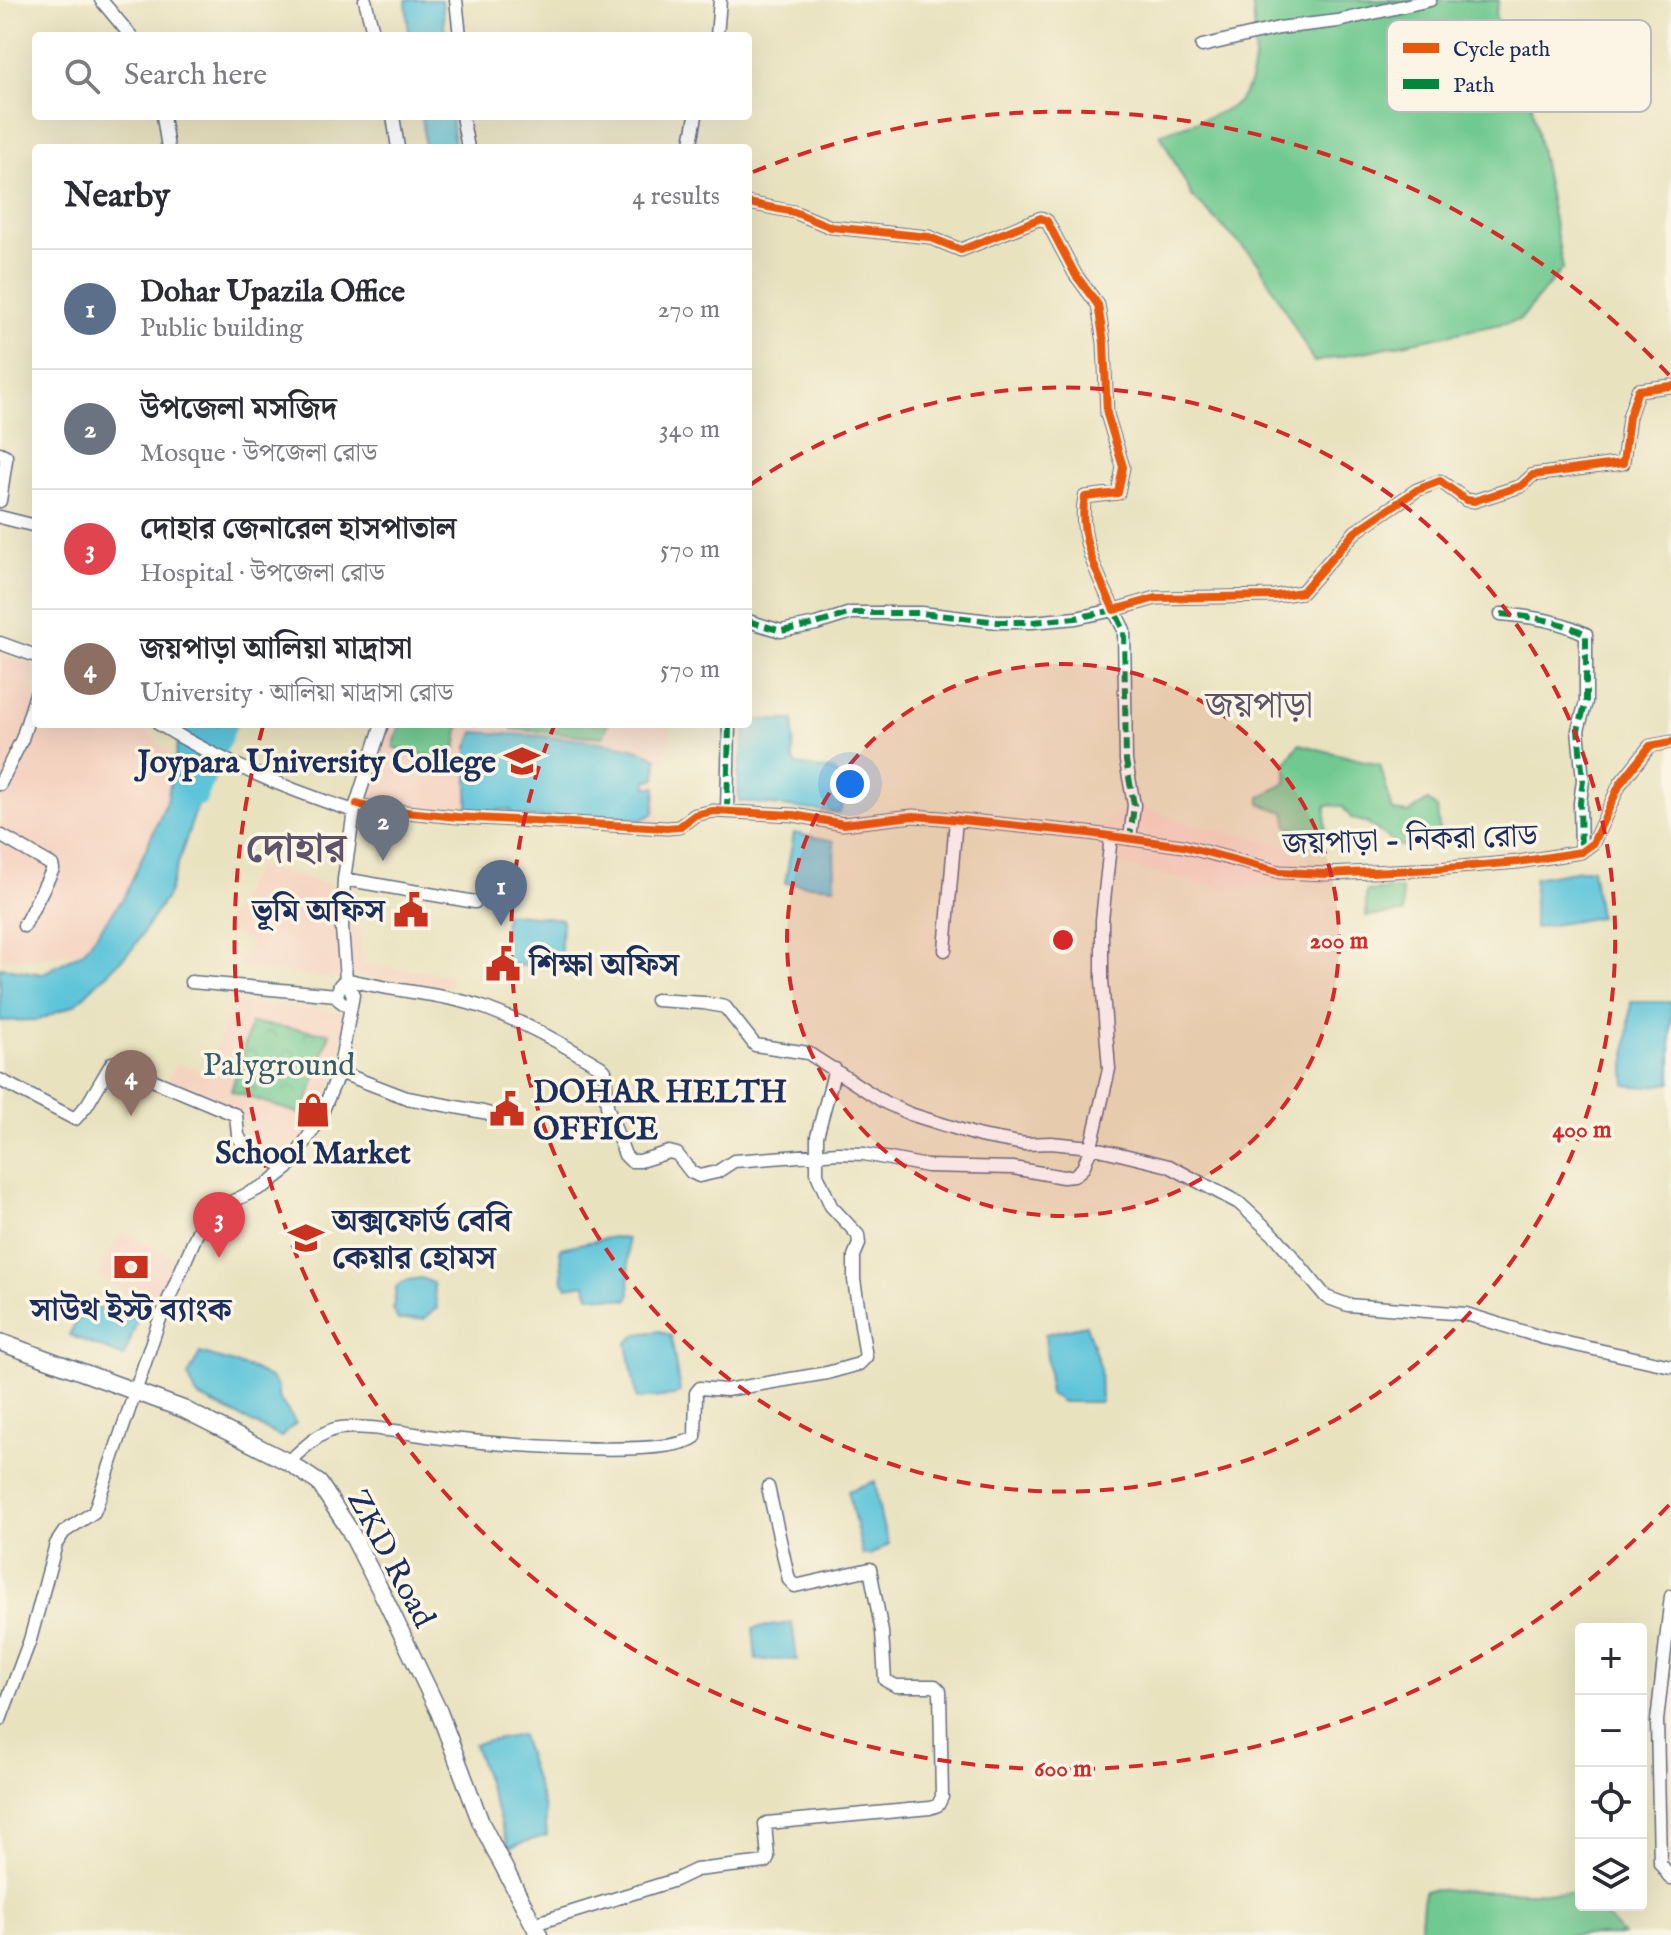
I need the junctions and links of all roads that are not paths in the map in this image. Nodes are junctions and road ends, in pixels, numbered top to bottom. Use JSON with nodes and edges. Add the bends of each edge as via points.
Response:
{"nodes":[{"id":1,"x":101,"y":0,"type":"edge"},
{"id":2,"x":365,"y":0,"type":"edge"},
{"id":3,"x":456,"y":0,"type":"edge"},
{"id":4,"x":720,"y":0,"type":"edge"},
{"id":5,"x":1430,"y":0,"type":"edge"},
{"id":6,"x":128,"y":32,"type":"edge"},
{"id":7,"x":373,"y":32,"type":"edge"},
{"id":8,"x":460,"y":32,"type":"edge"},
{"id":9,"x":717,"y":32,"type":"edge"},
{"id":10,"x":1202,"y":46,"type":"dead end"},
{"id":11,"x":164,"y":120,"type":"edge"},
{"id":12,"x":394,"y":120,"type":"edge"},
{"id":13,"x":463,"y":120,"type":"edge"},
{"id":14,"x":695,"y":120,"type":"edge"},
{"id":15,"x":167,"y":144,"type":"edge"},
{"id":16,"x":397,"y":144,"type":"edge"},
{"id":17,"x":467,"y":144,"type":"edge"},
{"id":18,"x":691,"y":144,"type":"edge"},
{"id":19,"x":752,"y":204,"type":"edge"},
{"id":20,"x":1671,"y":386,"type":"edge"},
{"id":21,"x":0,"y":453,"type":"edge"},
{"id":22,"x":0,"y":501,"type":"edge"},
{"id":23,"x":0,"y":517,"type":"edge"},
{"id":24,"x":32,"y":525,"type":"edge"},
{"id":25,"x":1114,"y":610,"type":"junction"},
{"id":26,"x":1501,"y":614,"type":"dead end"},
{"id":27,"x":752,"y":622,"type":"edge"},
{"id":28,"x":0,"y":643,"type":"edge"},
{"id":29,"x":32,"y":655,"type":"edge"},
{"id":30,"x":32,"y":707,"type":"edge"},
{"id":31,"x":166,"y":728,"type":"edge"},
{"id":32,"x":381,"y":728,"type":"edge"},
{"id":33,"x":729,"y":728,"type":"edge"},
{"id":34,"x":1671,"y":742,"type":"edge"},
{"id":35,"x":0,"y":784,"type":"edge"},
{"id":36,"x":355,"y":807,"type":"junction"},
{"id":37,"x":727,"y":811,"type":"junction"},
{"id":38,"x":956,"y":819,"type":"junction"},
{"id":39,"x":0,"y":835,"type":"edge"},
{"id":40,"x":1111,"y":836,"type":"junction"},
{"id":41,"x":1130,"y":839,"type":"junction"},
{"id":42,"x":1581,"y":852,"type":"junction"},
{"id":43,"x":344,"y":879,"type":"junction"},
{"id":44,"x":475,"y":902,"type":"dead end"},
{"id":45,"x":24,"y":926,"type":"dead end"},
{"id":46,"x":945,"y":950,"type":"dead end"},
{"id":47,"x":346,"y":979,"type":"junction"},
{"id":48,"x":191,"y":982,"type":"dead end"},
{"id":49,"x":337,"y":995,"type":"junction"},
{"id":50,"x":656,"y":1000,"type":"dead end"},
{"id":51,"x":350,"y":1008,"type":"junction"},
{"id":52,"x":835,"y":1069,"type":"junction"},
{"id":53,"x":339,"y":1072,"type":"junction"},
{"id":54,"x":0,"y":1080,"type":"edge"},
{"id":55,"x":513,"y":1120,"type":"dead end"},
{"id":56,"x":1091,"y":1147,"type":"junction"},
{"id":57,"x":816,"y":1156,"type":"junction"},
{"id":58,"x":288,"y":1168,"type":"junction"},
{"id":59,"x":0,"y":1342,"type":"edge"},
{"id":60,"x":1671,"y":1366,"type":"edge"},
{"id":61,"x":135,"y":1389,"type":"junction"},
{"id":62,"x":288,"y":1462,"type":"junction"},
{"id":63,"x":768,"y":1487,"type":"dead end"},
{"id":64,"x":1671,"y":1596,"type":"edge"},
{"id":65,"x":0,"y":1720,"type":"edge"},
{"id":66,"x":1671,"y":1879,"type":"edge"},
{"id":67,"x":537,"y":1930,"type":"edge"}],
"edges":[{"from":1,"to":6,"type":"street"},
{"from":2,"to":7,"type":"street"},
{"from":3,"to":8,"type":"street"},
{"from":4,"to":9,"type":"street"},
{"from":5,"to":10,"type":"street"},
{"from":11,"to":15,"type":"street"},
{"from":12,"to":16,"type":"street"},
{"from":13,"to":17,"type":"street"},
{"from":14,"to":18,"type":"street"},
{"from":19,"to":25,"type":"street","via":[[831,227],[929,237],[961,250],[1041,218],[1047,221],[1098,305],[1107,414],[1123,467],[1118,493],[1085,497],[1082,508],[1088,548]]},
{"from":20,"to":25,"type":"street","via":[[1638,390],[1623,463],[1533,475],[1521,486],[1474,501],[1440,481],[1431,483],[1355,532],[1302,592],[1156,598]]},
{"from":21,"to":22,"type":"street","via":[[6,456]]},
{"from":23,"to":24,"type":"street"},
{"from":25,"to":27,"type":"street","via":[[1032,622],[851,613],[781,631]]},
{"from":25,"to":41,"type":"street","via":[[1124,630],[1126,761],[1134,805]]},
{"from":26,"to":42,"type":"street","via":[[1534,617],[1586,634],[1586,702],[1578,730]]},
{"from":28,"to":29,"type":"street"},
{"from":30,"to":35,"type":"street"},
{"from":31,"to":36,"type":"street","name":"জয়পাড়া - নিকরা রোড","via":[[293,790]]},
{"from":32,"to":36,"type":"street"},
{"from":33,"to":37,"type":"street"},
{"from":34,"to":42,"type":"street","name":"জয়পাড়া - নিকরা রোড","via":[[1650,746],[1620,784],[1593,843]]},
{"from":36,"to":37,"type":"street","name":"জয়পাড়া - নিকরা রোড","via":[[667,828],[704,812]]},
{"from":36,"to":43,"type":"street"},
{"from":37,"to":38,"type":"street","name":"জয়পাড়া - নিকরা রোড","via":[[843,824],[913,816]]},
{"from":38,"to":40,"type":"street","name":"জয়পাড়া - নিকরা রোড"},
{"from":38,"to":46,"type":"street"},
{"from":39,"to":45,"type":"street","via":[[52,865]]},
{"from":40,"to":41,"type":"street","name":"জয়পাড়া - নিকরা রোড"},
{"from":40,"to":56,"type":"street","via":[[1102,920],[1109,1069]]},
{"from":41,"to":42,"type":"street","name":"জয়পাড়া - নিকরা রোড","via":[[1208,851],[1280,872],[1327,874],[1518,862]]},
{"from":43,"to":44,"type":"street"},
{"from":43,"to":47,"type":"street"},
{"from":47,"to":49,"type":"street"},
{"from":47,"to":51,"type":"street","via":[[352,989]]},
{"from":47,"to":57,"type":"street","via":[[484,1008],[539,1031],[601,1067],[607,1106],[631,1161],[669,1152],[699,1176],[734,1161]]},
{"from":48,"to":49,"type":"street"},
{"from":49,"to":51,"type":"street"},
{"from":50,"to":52,"type":"street","via":[[719,1005],[755,1045],[808,1053]]},
{"from":51,"to":53,"type":"street"},
{"from":52,"to":56,"type":"street","via":[[884,1102],[980,1136]]},
{"from":52,"to":57,"type":"street"},
{"from":53,"to":55,"type":"street","via":[[407,1098]]},
{"from":53,"to":58,"type":"street","via":[[318,1122]]},
{"from":54,"to":58,"type":"street","via":[[72,1119],[78,1118],[117,1062],[236,1115],[244,1147]]},
{"from":56,"to":57,"type":"street","via":[[1083,1168],[1063,1177],[1013,1168],[927,1166],[864,1154]]},
{"from":56,"to":60,"type":"street","via":[[1169,1166],[1239,1203],[1277,1238],[1326,1297],[1348,1305],[1466,1314],[1544,1338]]},
{"from":57,"to":62,"type":"street","via":[[817,1174],[831,1206],[858,1235],[854,1280],[866,1357],[859,1364],[726,1390],[700,1388],[695,1437],[675,1444],[602,1449],[340,1428],[313,1440]]},
{"from":58,"to":61,"type":"street","via":[[205,1220]]},
{"from":59,"to":61,"type":"main road","name":"ZKD Road"},
{"from":61,"to":62,"type":"main road","name":"ZKD Road"},
{"from":61,"to":65,"type":"street","via":[[94,1512],[64,1532],[56,1544],[30,1640]]},
{"from":62,"to":67,"type":"main road","name":"ZKD Road","via":[[319,1483],[361,1551],[439,1712],[481,1823]]},
{"from":63,"to":67,"type":"street","via":[[789,1580],[798,1585],[870,1569],[885,1680],[940,1691],[938,1805],[767,1823],[766,1862],[696,1870]]},
{"from":64,"to":66,"type":"street","via":[[1657,1721],[1660,1863]]}]}
